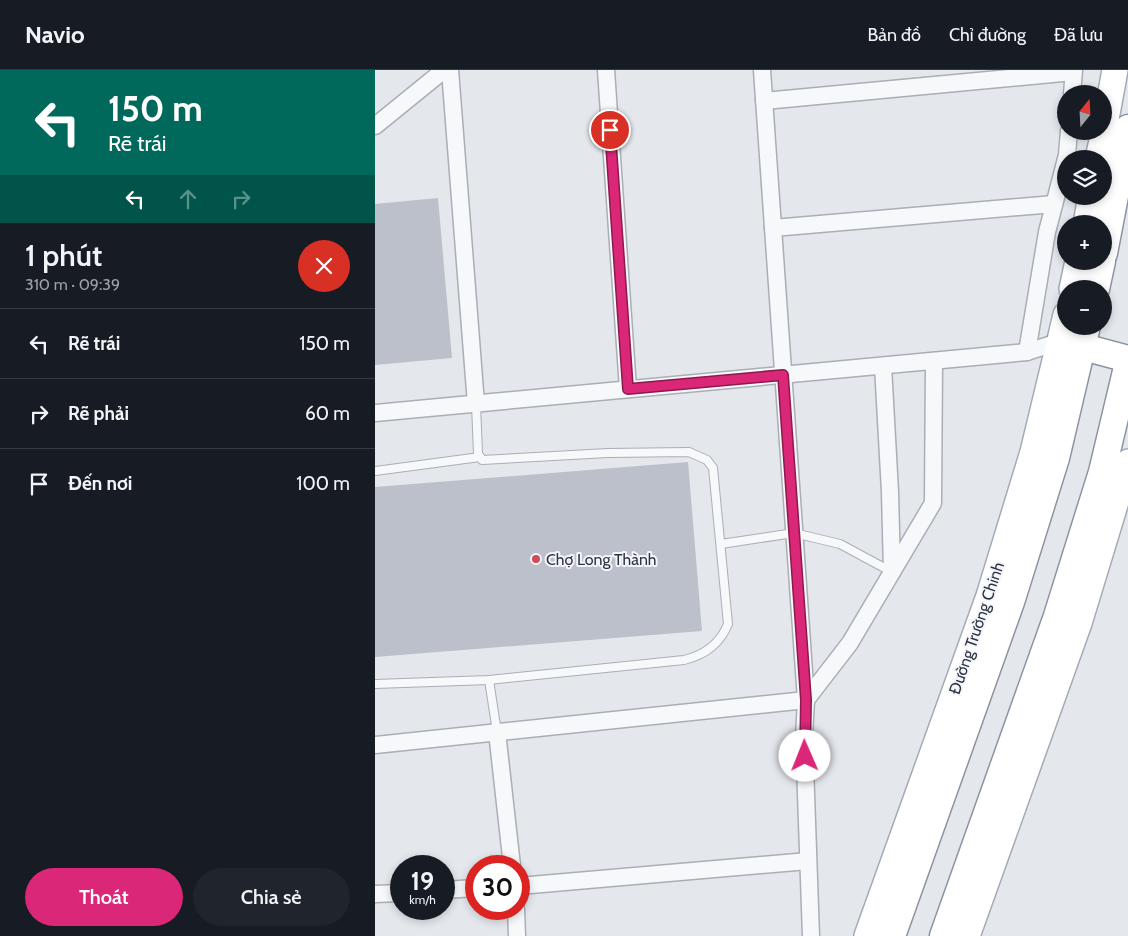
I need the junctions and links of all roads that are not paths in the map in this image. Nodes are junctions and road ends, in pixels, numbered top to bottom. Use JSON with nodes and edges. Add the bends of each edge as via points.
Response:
{"nodes":[{"id":1,"x":444,"y":70,"type":"edge"},
{"id":2,"x":450,"y":70,"type":"edge"},
{"id":3,"x":606,"y":70,"type":"edge"},
{"id":4,"x":762,"y":70,"type":"edge"},
{"id":5,"x":1115,"y":70,"type":"edge"},
{"id":6,"x":1074,"y":71,"type":"edge"},
{"id":7,"x":1073,"y":85,"type":"edge"},
{"id":8,"x":1112,"y":85,"type":"edge"},
{"id":9,"x":764,"y":101,"type":"junction"},
{"id":10,"x":375,"y":126,"type":"edge"},
{"id":11,"x":1128,"y":128,"type":"edge"},
{"id":12,"x":1068,"y":140,"type":"edge"},
{"id":13,"x":1054,"y":204,"type":"junction"},
{"id":14,"x":1111,"y":215,"type":"edge"},
{"id":15,"x":773,"y":228,"type":"junction"},
{"id":16,"x":1077,"y":338,"type":"edge"},
{"id":17,"x":1027,"y":352,"type":"junction"},
{"id":18,"x":1128,"y":358,"type":"edge"},
{"id":19,"x":934,"y":361,"type":"junction"},
{"id":20,"x":1128,"y":363,"type":"edge"},
{"id":21,"x":883,"y":366,"type":"junction"},
{"id":22,"x":783,"y":375,"type":"junction"},
{"id":23,"x":628,"y":389,"type":"junction"},
{"id":24,"x":476,"y":404,"type":"junction"},
{"id":25,"x":375,"y":413,"type":"edge"},
{"id":26,"x":480,"y":458,"type":"junction"},
{"id":27,"x":1128,"y":462,"type":"edge"},
{"id":28,"x":375,"y":470,"type":"edge"},
{"id":29,"x":794,"y":533,"type":"junction"},
{"id":30,"x":721,"y":544,"type":"junction"},
{"id":31,"x":892,"y":572,"type":"junction"},
{"id":32,"x":489,"y":680,"type":"junction"},
{"id":33,"x":375,"y":684,"type":"edge"},
{"id":34,"x":806,"y":700,"type":"junction"},
{"id":35,"x":497,"y":732,"type":"junction"},
{"id":36,"x":375,"y":746,"type":"edge"},
{"id":37,"x":511,"y":855,"type":"edge"},
{"id":38,"x":808,"y":861,"type":"junction"},
{"id":39,"x":530,"y":885,"type":"edge"},
{"id":40,"x":390,"y":893,"type":"edge"},
{"id":41,"x":375,"y":894,"type":"edge"},
{"id":42,"x":516,"y":920,"type":"edge"},
{"id":43,"x":517,"y":936,"type":"edge"},
{"id":44,"x":811,"y":936,"type":"edge"},
{"id":45,"x":867,"y":936,"type":"edge"},
{"id":46,"x":892,"y":936,"type":"edge"},
{"id":47,"x":943,"y":936,"type":"edge"},
{"id":48,"x":967,"y":936,"type":"edge"}],
"edges":[{"from":1,"to":10,"type":"street"},
{"from":2,"to":24,"type":"street"},
{"from":3,"to":23,"type":"street"},
{"from":4,"to":9,"type":"street"},
{"from":5,"to":8,"type":"main road"},
{"from":6,"to":7,"type":"street"},
{"from":6,"to":9,"type":"street"},
{"from":9,"to":15,"type":"street"},
{"from":11,"to":14,"type":"highway"},
{"from":12,"to":13,"type":"street"},
{"from":13,"to":15,"type":"street"},
{"from":13,"to":17,"type":"street"},
{"from":15,"to":22,"type":"street"},
{"from":16,"to":17,"type":"street"},
{"from":16,"to":18,"type":"highway"},
{"from":16,"to":45,"type":"main road","name":"Đường Trường Chinh","via":[[1033,452],[989,596]]},
{"from":16,"to":46,"type":"highway","name":"Đường Trường Chinh","via":[[1056,458],[1011,602]]},
{"from":17,"to":19,"type":"street"},
{"from":19,"to":21,"type":"street"},
{"from":19,"to":31,"type":"street","via":[[933,503]]},
{"from":20,"to":47,"type":"highway","via":[[1102,472],[1057,616]]},
{"from":21,"to":22,"type":"street"},
{"from":21,"to":31,"type":"street"},
{"from":22,"to":23,"type":"street"},
{"from":22,"to":29,"type":"street"},
{"from":23,"to":24,"type":"street"},
{"from":24,"to":25,"type":"street"},
{"from":24,"to":26,"type":"lane"},
{"from":26,"to":28,"type":"lane"},
{"from":26,"to":30,"type":"lane","via":[[626,452],[689,452],[698,455],[713,468]]},
{"from":27,"to":48,"type":"main road","via":[[1079,623]]},
{"from":29,"to":30,"type":"lane"},
{"from":29,"to":31,"type":"lane","via":[[840,544]]},
{"from":29,"to":34,"type":"street"},
{"from":30,"to":32,"type":"lane","via":[[729,624],[723,637],[698,656]]},
{"from":31,"to":34,"type":"street","via":[[850,643]]},
{"from":32,"to":33,"type":"lane"},
{"from":32,"to":35,"type":"lane"},
{"from":34,"to":35,"type":"street"},
{"from":34,"to":38,"type":"street"},
{"from":35,"to":36,"type":"street"},
{"from":35,"to":37,"type":"street"},
{"from":38,"to":39,"type":"street"},
{"from":38,"to":44,"type":"street"},
{"from":40,"to":41,"type":"street"},
{"from":42,"to":43,"type":"street"}]}
